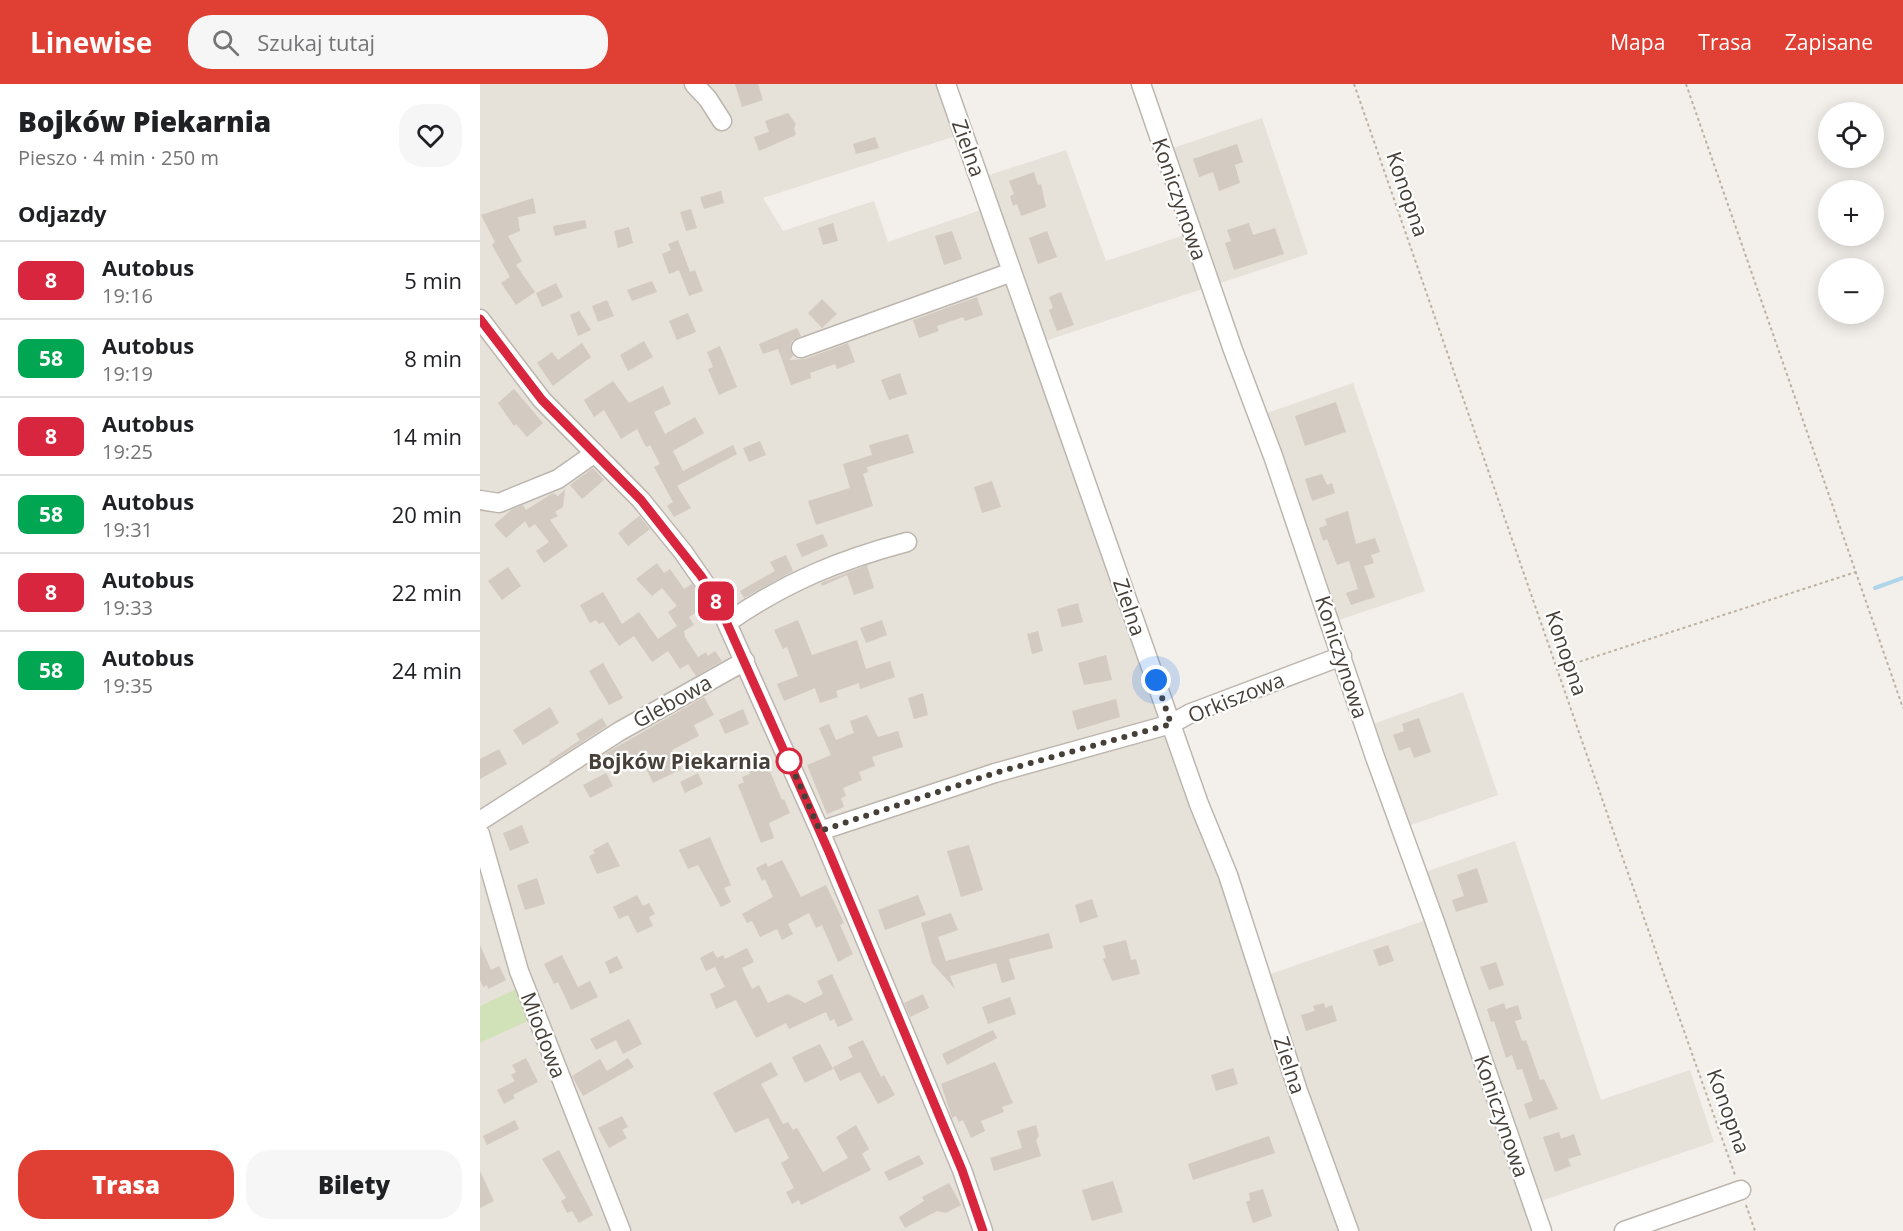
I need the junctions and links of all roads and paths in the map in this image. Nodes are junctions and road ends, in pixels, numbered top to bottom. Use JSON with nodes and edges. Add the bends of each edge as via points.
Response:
{"nodes":[{"id":1,"x":694,"y":84,"type":"edge"},
{"id":2,"x":946,"y":84,"type":"edge"},
{"id":3,"x":1141,"y":84,"type":"edge"},
{"id":4,"x":1354,"y":84,"type":"edge"},
{"id":5,"x":1686,"y":84,"type":"edge"},
{"id":6,"x":722,"y":121,"type":"dead end"},
{"id":7,"x":1012,"y":272,"type":"junction"},
{"id":8,"x":480,"y":319,"type":"edge"},
{"id":9,"x":801,"y":348,"type":"dead end"},
{"id":10,"x":595,"y":453,"type":"junction"},
{"id":11,"x":480,"y":500,"type":"edge"},
{"id":12,"x":907,"y":542,"type":"dead end"},
{"id":13,"x":1856,"y":572,"type":"junction"},
{"id":14,"x":728,"y":622,"type":"junction"},
{"id":15,"x":1342,"y":656,"type":"junction"},
{"id":16,"x":745,"y":661,"type":"junction"},
{"id":17,"x":1557,"y":669,"type":"junction"},
{"id":18,"x":1903,"y":708,"type":"edge"},
{"id":19,"x":1171,"y":724,"type":"junction"},
{"id":20,"x":480,"y":822,"type":"edge"},
{"id":21,"x":820,"y":831,"type":"junction"},
{"id":22,"x":480,"y":834,"type":"edge"},
{"id":23,"x":1741,"y":1190,"type":"junction"},
{"id":24,"x":621,"y":1231,"type":"edge"},
{"id":25,"x":983,"y":1231,"type":"edge"},
{"id":26,"x":1350,"y":1231,"type":"edge"},
{"id":27,"x":1542,"y":1231,"type":"edge"},
{"id":28,"x":1624,"y":1231,"type":"edge"},
{"id":29,"x":1755,"y":1231,"type":"edge"}],
"edges":[{"from":1,"to":6,"type":"street"},
{"from":2,"to":7,"type":"street","name":"Zielna"},
{"from":3,"to":15,"type":"street","name":"Koniczynowa"},
{"from":4,"to":17,"type":"path","name":"Konopna"},
{"from":5,"to":13,"type":"path"},
{"from":7,"to":9,"type":"street"},
{"from":7,"to":19,"type":"street","name":"Zielna"},
{"from":8,"to":10,"type":"street","via":[[542,400]]},
{"from":10,"to":11,"type":"street","via":[[558,479],[499,503]]},
{"from":10,"to":14,"type":"street","via":[[618,474],[701,576]]},
{"from":12,"to":14,"type":"street","via":[[822,568]]},
{"from":13,"to":17,"type":"path"},
{"from":13,"to":18,"type":"path"},
{"from":14,"to":16,"type":"street"},
{"from":15,"to":19,"type":"street","name":"Orkiszowa"},
{"from":15,"to":27,"type":"street","name":"Koniczynowa"},
{"from":16,"to":20,"type":"street","name":"Glebowa","via":[[620,730]]},
{"from":16,"to":21,"type":"street"},
{"from":17,"to":23,"type":"path","name":"Konopna"},
{"from":19,"to":21,"type":"street","name":"Orkiszowa","via":[[995,773]]},
{"from":19,"to":26,"type":"street","name":"Zielna","via":[[1228,875],[1298,1091]]},
{"from":21,"to":25,"type":"street","via":[[962,1170]]},
{"from":22,"to":24,"type":"street","name":"Miodowa","via":[[519,971]]},
{"from":23,"to":28,"type":"street"},
{"from":23,"to":29,"type":"path","name":"Konopna"}]}
